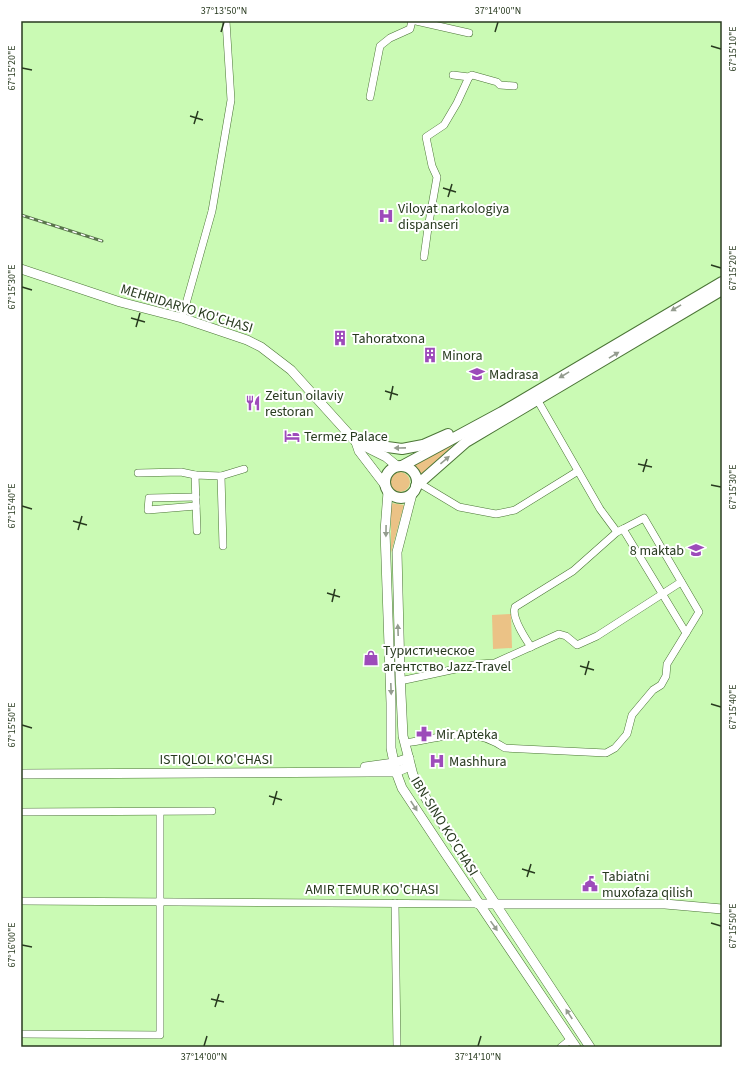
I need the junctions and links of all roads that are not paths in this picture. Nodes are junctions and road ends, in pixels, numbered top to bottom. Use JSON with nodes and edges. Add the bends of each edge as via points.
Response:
{"nodes":[{"id":1,"x":226,"y":21,"type":"edge"},
{"id":2,"x":412,"y":21,"type":"edge"},
{"id":3,"x":416,"y":21,"type":"edge"},
{"id":4,"x":469,"y":33,"type":"dead end"},
{"id":5,"x":453,"y":74,"type":"dead end"},
{"id":6,"x":469,"y":77,"type":"junction"},
{"id":7,"x":514,"y":86,"type":"dead end"},
{"id":8,"x":370,"y":97,"type":"dead end"},
{"id":9,"x":424,"y":257,"type":"dead end"},
{"id":10,"x":21,"y":269,"type":"edge"},
{"id":11,"x":722,"y":282,"type":"edge"},
{"id":12,"x":722,"y":290,"type":"edge"},
{"id":13,"x":182,"y":318,"type":"junction"},
{"id":14,"x":538,"y":401,"type":"junction"},
{"id":15,"x":464,"y":431,"type":"junction"},
{"id":16,"x":357,"y":443,"type":"junction"},
{"id":17,"x":400,"y":466,"type":"junction"},
{"id":18,"x":244,"y":469,"type":"dead end"},
{"id":19,"x":578,"y":471,"type":"junction"},
{"id":20,"x":138,"y":473,"type":"dead end"},
{"id":21,"x":195,"y":475,"type":"junction"},
{"id":22,"x":221,"y":476,"type":"junction"},
{"id":23,"x":387,"y":488,"type":"junction"},
{"id":24,"x":416,"y":488,"type":"junction"},
{"id":25,"x":196,"y":497,"type":"junction"},
{"id":26,"x":196,"y":506,"type":"junction"},
{"id":27,"x":197,"y":530,"type":"dead end"},
{"id":28,"x":620,"y":531,"type":"junction"},
{"id":29,"x":223,"y":546,"type":"dead end"},
{"id":30,"x":681,"y":582,"type":"junction"},
{"id":31,"x":662,"y":594,"type":"junction"},
{"id":32,"x":686,"y":633,"type":"junction"},
{"id":33,"x":531,"y":647,"type":"junction"},
{"id":34,"x":400,"y":681,"type":"junction"},
{"id":35,"x":405,"y":743,"type":"junction"},
{"id":36,"x":410,"y":762,"type":"junction"},
{"id":37,"x":395,"y":767,"type":"junction"},
{"id":38,"x":21,"y":768,"type":"edge"},
{"id":39,"x":21,"y":774,"type":"edge"},
{"id":40,"x":212,"y":811,"type":"dead end"},
{"id":41,"x":21,"y":812,"type":"edge"},
{"id":42,"x":160,"y":812,"type":"junction"},
{"id":43,"x":21,"y":901,"type":"edge"},
{"id":44,"x":160,"y":902,"type":"junction"},
{"id":45,"x":395,"y":903,"type":"junction"},
{"id":46,"x":478,"y":904,"type":"junction"},
{"id":47,"x":496,"y":904,"type":"junction"},
{"id":48,"x":722,"y":909,"type":"edge"},
{"id":49,"x":21,"y":1034,"type":"edge"},
{"id":50,"x":573,"y":1043,"type":"edge"},
{"id":51,"x":397,"y":1047,"type":"edge"},
{"id":52,"x":561,"y":1047,"type":"edge"},
{"id":53,"x":590,"y":1047,"type":"edge"}],
"edges":[{"from":1,"to":13,"type":"street","via":[[231,100],[212,211]]},
{"from":2,"to":8,"type":"street","via":[[410,29],[390,38],[380,46]]},
{"from":3,"to":4,"type":"street"},
{"from":5,"to":6,"type":"street"},
{"from":6,"to":7,"type":"street","via":[[472,75],[500,85]]},
{"from":6,"to":9,"type":"street","via":[[444,125],[426,137],[437,177]]},
{"from":10,"to":13,"type":"main road","name":"МEHRIDARYO KO'CHASI","via":[[120,302]]},
{"from":11,"to":15,"type":"highway","one_way":true,"via":[[502,412]]},
{"from":14,"to":12,"type":"highway","one_way":true},
{"from":13,"to":16,"type":"main road","name":"МEHRIDARYO KO'CHASI","via":[[247,340],[268,350],[307,387]]},
{"from":14,"to":19,"type":"street"},
{"from":24,"to":14,"type":"highway","one_way":true,"via":[[466,442]]},
{"from":15,"to":16,"type":"highway","one_way":true,"via":[[423,445],[402,449]]},
{"from":15,"to":17,"type":"highway"},
{"from":16,"to":17,"type":"main road"},
{"from":16,"to":23,"type":"main road","via":[[359,452]]},
{"from":17,"to":23,"type":"highway","via":[[387,473]]},
{"from":17,"to":24,"type":"highway","via":[[409,468],[414,473]]},
{"from":18,"to":22,"type":"street"},
{"from":19,"to":24,"type":"street","via":[[515,510],[496,514],[454,505]]},
{"from":19,"to":28,"type":"street","via":[[600,509]]},
{"from":20,"to":21,"type":"street","via":[[182,472]]},
{"from":21,"to":22,"type":"street"},
{"from":21,"to":25,"type":"street"},
{"from":22,"to":29,"type":"street"},
{"from":23,"to":24,"type":"highway","via":[[400,498]]},
{"from":23,"to":37,"type":"main road","name":"IBN-SINO KO'CHASI","one_way":true,"via":[[385,531],[391,748]]},
{"from":34,"to":24,"type":"main road","name":"IBN-SINO KO'CHASI","one_way":true,"via":[[397,552]]},
{"from":25,"to":26,"type":"street"},
{"from":25,"to":26,"type":"street","via":[[149,498],[148,510]]},
{"from":26,"to":27,"type":"street"},
{"from":28,"to":30,"type":"street","via":[[644,518]]},
{"from":28,"to":31,"type":"street"},
{"from":28,"to":33,"type":"street","via":[[574,571],[515,607],[513,611],[520,629]]},
{"from":30,"to":31,"type":"street"},
{"from":30,"to":32,"type":"street","via":[[699,612]]},
{"from":31,"to":32,"type":"street"},
{"from":31,"to":33,"type":"street","via":[[598,636],[577,645],[559,634]]},
{"from":32,"to":35,"type":"street","via":[[666,664],[666,676],[661,685],[653,690],[632,715],[627,734],[615,748],[606,753],[504,748],[492,740],[472,734],[454,734]]},
{"from":33,"to":34,"type":"street","via":[[496,662]]},
{"from":34,"to":35,"type":"main road","name":"IBN-SINO KO'CHASI"},
{"from":35,"to":36,"type":"main road","name":"IBN-SINO KO'CHASI"},
{"from":36,"to":37,"type":"main road","name":"ISTIQLOL KO'CHASI"},
{"from":36,"to":47,"type":"main road","name":"IBN-SINO KO'CHASI","via":[[428,802]]},
{"from":37,"to":38,"type":"main road","name":"ISTIQLOL KO'CHASI"},
{"from":37,"to":39,"type":"main road","name":"ISTIQLOL KO'CHASI"},
{"from":37,"to":46,"type":"main road","name":"IBN-SINO KO'CHASI","one_way":true,"via":[[402,788]]},
{"from":40,"to":42,"type":"street"},
{"from":41,"to":42,"type":"street"},
{"from":42,"to":44,"type":"street"},
{"from":43,"to":44,"type":"street","name":"AMIR TEMUR KO'CHASI"},
{"from":44,"to":45,"type":"street","name":"AMIR TEMUR KO'CHASI"},
{"from":44,"to":49,"type":"street","via":[[160,1035]]},
{"from":45,"to":46,"type":"street","name":"AMIR TEMUR KO'CHASI"},
{"from":45,"to":51,"type":"street"},
{"from":46,"to":47,"type":"main road","name":"AMIR TEMUR KO'CHASI"},
{"from":46,"to":50,"type":"main road","name":"IBN-SINO KO'CHASI","one_way":true},
{"from":47,"to":48,"type":"main road","name":"AMIR TEMUR KO'CHASI","via":[[665,904]]},
{"from":53,"to":47,"type":"main road","name":"IBN-SINO KO'CHASI","one_way":true},
{"from":50,"to":52,"type":"street"}]}
